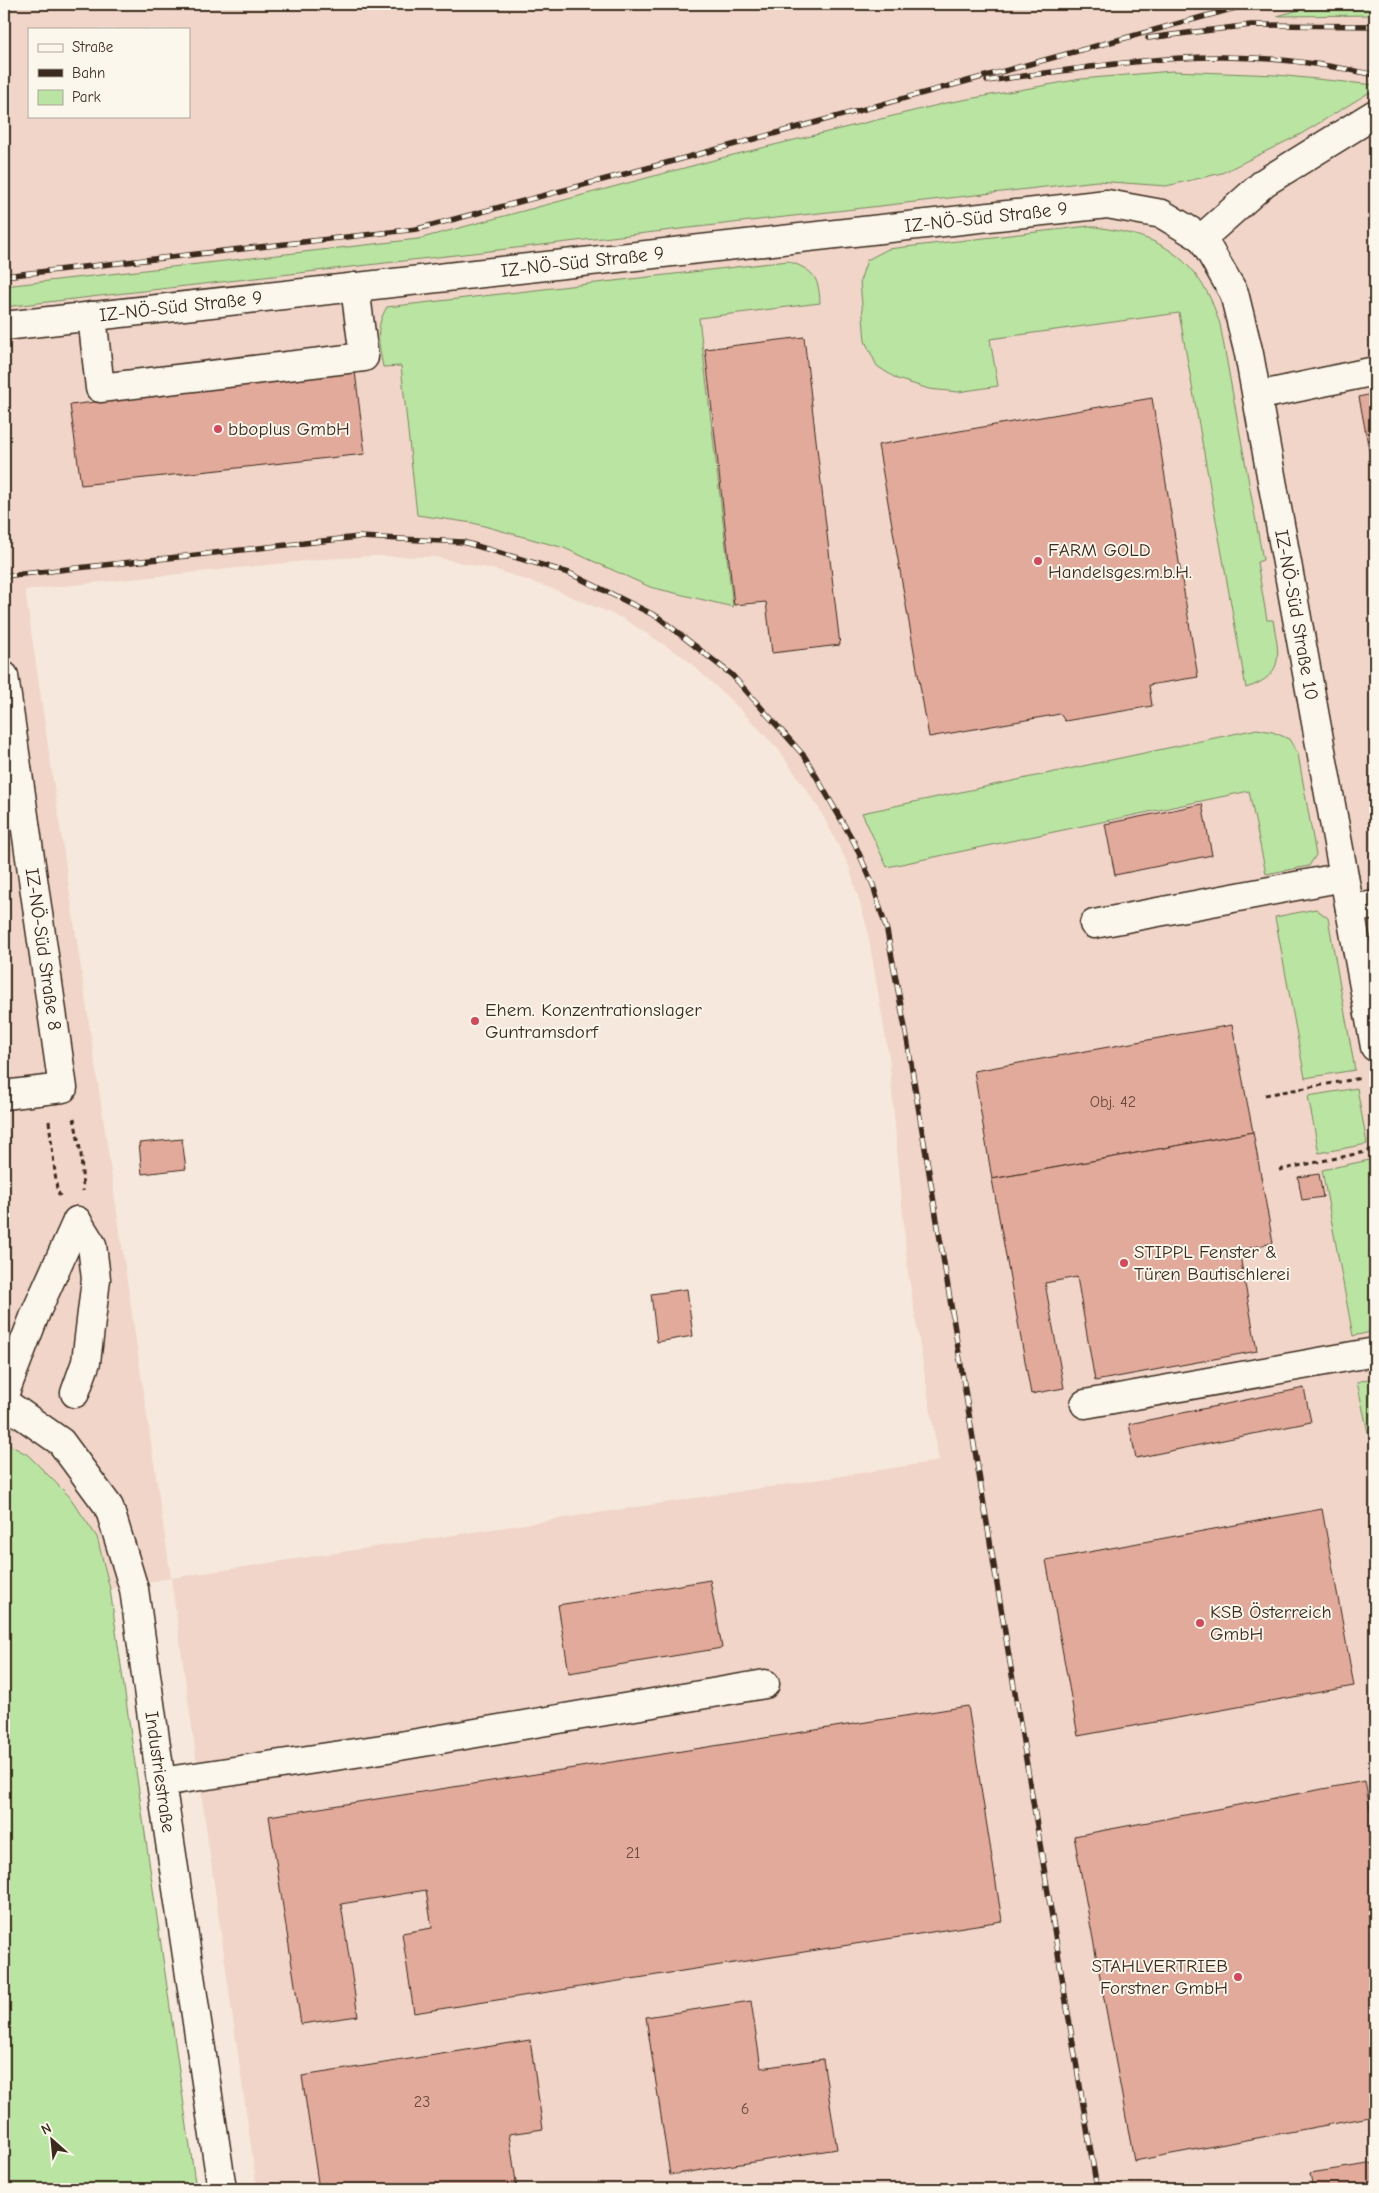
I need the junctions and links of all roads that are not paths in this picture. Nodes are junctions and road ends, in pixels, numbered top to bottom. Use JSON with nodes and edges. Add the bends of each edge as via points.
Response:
{"nodes":[{"id":1,"x":1375,"y":114,"type":"edge"},
{"id":2,"x":1162,"y":214,"type":"joint"},
{"id":3,"x":1202,"y":238,"type":"junction"},
{"id":4,"x":355,"y":287,"type":"junction"},
{"id":5,"x":92,"y":316,"type":"junction"},
{"id":6,"x":4,"y":326,"type":"edge"},
{"id":7,"x":1375,"y":371,"type":"edge"},
{"id":8,"x":1257,"y":396,"type":"junction"},
{"id":9,"x":4,"y":676,"type":"edge"},
{"id":10,"x":1344,"y":877,"type":"junction"},
{"id":11,"x":1363,"y":907,"type":"edge"},
{"id":12,"x":1094,"y":924,"type":"dead end"},
{"id":13,"x":1375,"y":1046,"type":"edge"},
{"id":14,"x":4,"y":1095,"type":"edge"},
{"id":15,"x":1375,"y":1352,"type":"edge"},
{"id":16,"x":75,"y":1393,"type":"dead end"},
{"id":17,"x":4,"y":1395,"type":"edge"},
{"id":18,"x":4,"y":1402,"type":"edge"},
{"id":19,"x":1086,"y":1404,"type":"dead end"},
{"id":20,"x":765,"y":1684,"type":"dead end"},
{"id":21,"x":161,"y":1782,"type":"junction"},
{"id":22,"x":222,"y":2189,"type":"edge"}],
"edges":[{"from":1,"to":3,"type":"street","via":[[1265,182]]},
{"from":2,"to":3,"type":"street","name":"IZ-NÖ-Süd Straße 10"},
{"from":2,"to":4,"type":"street","name":"IZ-NÖ-Süd Straße 9","via":[[1107,204]]},
{"from":3,"to":8,"type":"street","name":"IZ-NÖ-Süd Straße 10","via":[[1234,293]]},
{"from":4,"to":5,"type":"street","name":"IZ-NÖ-Süd Straße 9"},
{"from":4,"to":5,"type":"street","via":[[364,357],[100,388]]},
{"from":5,"to":6,"type":"street","name":"IZ-NÖ-Süd Straße 9"},
{"from":7,"to":8,"type":"street"},
{"from":8,"to":10,"type":"street","name":"IZ-NÖ-Süd Straße 10"},
{"from":9,"to":14,"type":"street","name":"IZ-NÖ-Süd Straße 8","via":[[63,1088]]},
{"from":10,"to":11,"type":"street","name":"IZ-NÖ-Süd Straße 10"},
{"from":10,"to":12,"type":"street"},
{"from":11,"to":13,"type":"street","name":"IZ-NÖ-Süd Straße 10"},
{"from":15,"to":19,"type":"street"},
{"from":16,"to":17,"type":"street","via":[[86,1362],[96,1280],[92,1245],[77,1221],[36,1312]]},
{"from":18,"to":21,"type":"street","name":"Industriestraße","via":[[61,1442],[109,1507],[134,1589]]},
{"from":20,"to":21,"type":"street","via":[[382,1749]]},
{"from":21,"to":22,"type":"street","name":"Industriestraße"}]}
